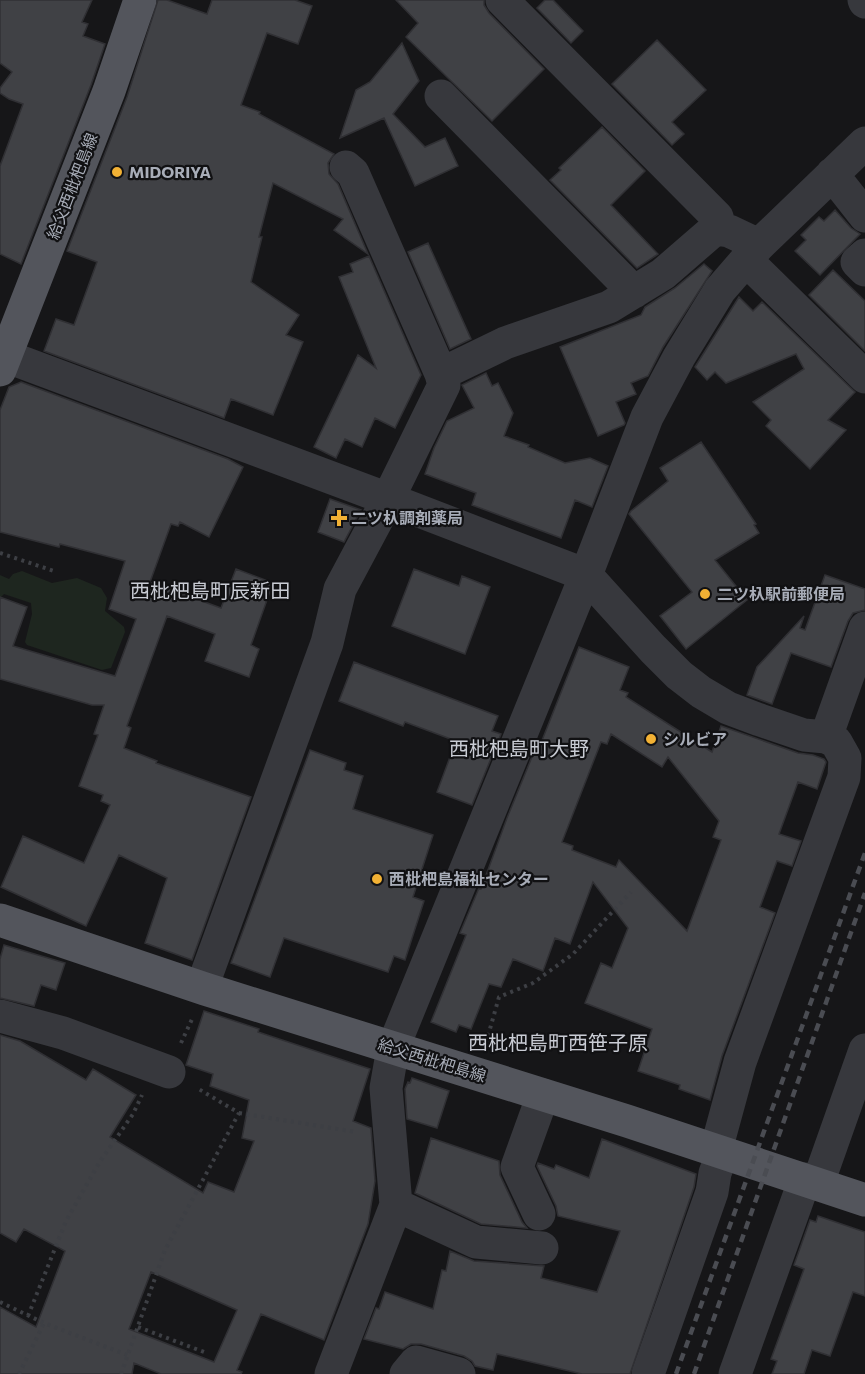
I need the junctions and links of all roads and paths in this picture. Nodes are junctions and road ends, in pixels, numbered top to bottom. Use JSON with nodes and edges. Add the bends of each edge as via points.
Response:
{"nodes":[{"id":1,"x":140,"y":0,"type":"edge"},
{"id":2,"x":502,"y":0,"type":"edge"},
{"id":3,"x":441,"y":96,"type":"dead end"},
{"id":4,"x":865,"y":143,"type":"edge"},
{"id":5,"x":346,"y":167,"type":"dead end"},
{"id":6,"x":832,"y":174,"type":"junction"},
{"id":7,"x":865,"y":216,"type":"edge"},
{"id":8,"x":721,"y":230,"type":"junction"},
{"id":9,"x":753,"y":252,"type":"junction"},
{"id":10,"x":865,"y":255,"type":"edge"},
{"id":11,"x":865,"y":270,"type":"edge"},
{"id":12,"x":634,"y":292,"type":"junction"},
{"id":13,"x":3,"y":363,"type":"edge"},
{"id":14,"x":441,"y":374,"type":"junction"},
{"id":15,"x":865,"y":377,"type":"edge"},
{"id":16,"x":388,"y":499,"type":"junction"},
{"id":17,"x":0,"y":553,"type":"edge"},
{"id":18,"x":54,"y":571,"type":"dead end"},
{"id":19,"x":586,"y":575,"type":"junction"},
{"id":20,"x":865,"y":628,"type":"edge"},
{"id":21,"x":826,"y":736,"type":"junction"},
{"id":22,"x":631,"y":892,"type":"dead end"},
{"id":23,"x":0,"y":920,"type":"edge"},
{"id":24,"x":203,"y":988,"type":"junction"},
{"id":25,"x":0,"y":1016,"type":"edge"},
{"id":26,"x":393,"y":1048,"type":"junction"},
{"id":27,"x":865,"y":1050,"type":"edge"},
{"id":28,"x":161,"y":1070,"type":"junction"},
{"id":29,"x":477,"y":1074,"type":"junction"},
{"id":30,"x":543,"y":1095,"type":"junction"},
{"id":31,"x":239,"y":1113,"type":"junction"},
{"id":32,"x":390,"y":1137,"type":"junction"},
{"id":33,"x":719,"y":1151,"type":"junction"},
{"id":34,"x":811,"y":1181,"type":"junction"},
{"id":35,"x":865,"y":1200,"type":"edge"},
{"id":36,"x":396,"y":1205,"type":"junction"},
{"id":37,"x":538,"y":1214,"type":"dead end"},
{"id":38,"x":542,"y":1248,"type":"dead end"},
{"id":39,"x":0,"y":1302,"type":"edge"},
{"id":40,"x":28,"y":1316,"type":"junction"},
{"id":41,"x":44,"y":1323,"type":"junction"},
{"id":42,"x":137,"y":1327,"type":"junction"},
{"id":43,"x":204,"y":1352,"type":"dead end"},
{"id":44,"x":127,"y":1355,"type":"junction"},
{"id":45,"x":19,"y":1374,"type":"edge"},
{"id":46,"x":121,"y":1374,"type":"edge"},
{"id":47,"x":331,"y":1374,"type":"edge"},
{"id":48,"x":406,"y":1374,"type":"edge"},
{"id":49,"x":459,"y":1374,"type":"edge"},
{"id":50,"x":648,"y":1374,"type":"edge"},
{"id":51,"x":735,"y":1374,"type":"edge"}],
"edges":[{"from":1,"to":13,"type":"main road","name":"給父西枇杷島線","via":[[109,91]]},
{"from":2,"to":8,"type":"street","via":[[717,217]]},
{"from":3,"to":12,"type":"street"},
{"from":4,"to":6,"type":"street"},
{"from":5,"to":14,"type":"street","via":[[353,173]]},
{"from":6,"to":7,"type":"street"},
{"from":6,"to":9,"type":"street"},
{"from":8,"to":9,"type":"street","via":[[729,231]]},
{"from":8,"to":12,"type":"street","via":[[715,229],[663,274]]},
{"from":9,"to":15,"type":"street"},
{"from":9,"to":19,"type":"street","via":[[720,290],[647,417]]},
{"from":10,"to":11,"type":"street","via":[[857,262]]},
{"from":12,"to":14,"type":"street","via":[[609,307],[505,343]]},
{"from":13,"to":16,"type":"street"},
{"from":14,"to":16,"type":"street","via":[[444,385]]},
{"from":16,"to":19,"type":"street"},
{"from":16,"to":24,"type":"street","via":[[340,589],[327,643]]},
{"from":17,"to":18,"type":"path"},
{"from":19,"to":21,"type":"street","via":[[652,649],[701,692],[760,720],[804,735]]},
{"from":19,"to":26,"type":"street"},
{"from":20,"to":21,"type":"street"},
{"from":21,"to":33,"type":"street","via":[[836,742],[845,758],[844,777],[740,1062]]},
{"from":22,"to":29,"type":"path","via":[[573,954],[533,983],[499,997]]},
{"from":23,"to":24,"type":"main road","name":"給父西枇杷島線"},
{"from":24,"to":26,"type":"main road","name":"給父西枇杷島線"},
{"from":24,"to":28,"type":"path"},
{"from":25,"to":28,"type":"street","via":[[63,1033]]},
{"from":26,"to":29,"type":"main road","name":"給父西枇杷島線"},
{"from":26,"to":32,"type":"street","via":[[386,1088]]},
{"from":27,"to":34,"type":"street"},
{"from":28,"to":31,"type":"path"},
{"from":28,"to":40,"type":"path","via":[[66,1221]]},
{"from":29,"to":30,"type":"main road","name":"給父西枇杷島線"},
{"from":30,"to":33,"type":"main road","name":"給父西枇杷島線"},
{"from":30,"to":37,"type":"street","via":[[517,1167]]},
{"from":31,"to":32,"type":"path"},
{"from":31,"to":42,"type":"path","via":[[165,1250]]},
{"from":32,"to":36,"type":"street"},
{"from":33,"to":34,"type":"main road","name":"給父西枇杷島線"},
{"from":33,"to":50,"type":"street","via":[[712,1192]]},
{"from":34,"to":35,"type":"main road","name":"給父西枇杷島線"},
{"from":34,"to":51,"type":"street"},
{"from":36,"to":38,"type":"street","via":[[476,1242]]},
{"from":36,"to":47,"type":"street"},
{"from":39,"to":40,"type":"path"},
{"from":40,"to":41,"type":"path"},
{"from":41,"to":44,"type":"path"},
{"from":41,"to":45,"type":"path"},
{"from":42,"to":43,"type":"path"},
{"from":42,"to":44,"type":"path"},
{"from":44,"to":46,"type":"path"},
{"from":48,"to":49,"type":"street","via":[[416,1362]]}]}
